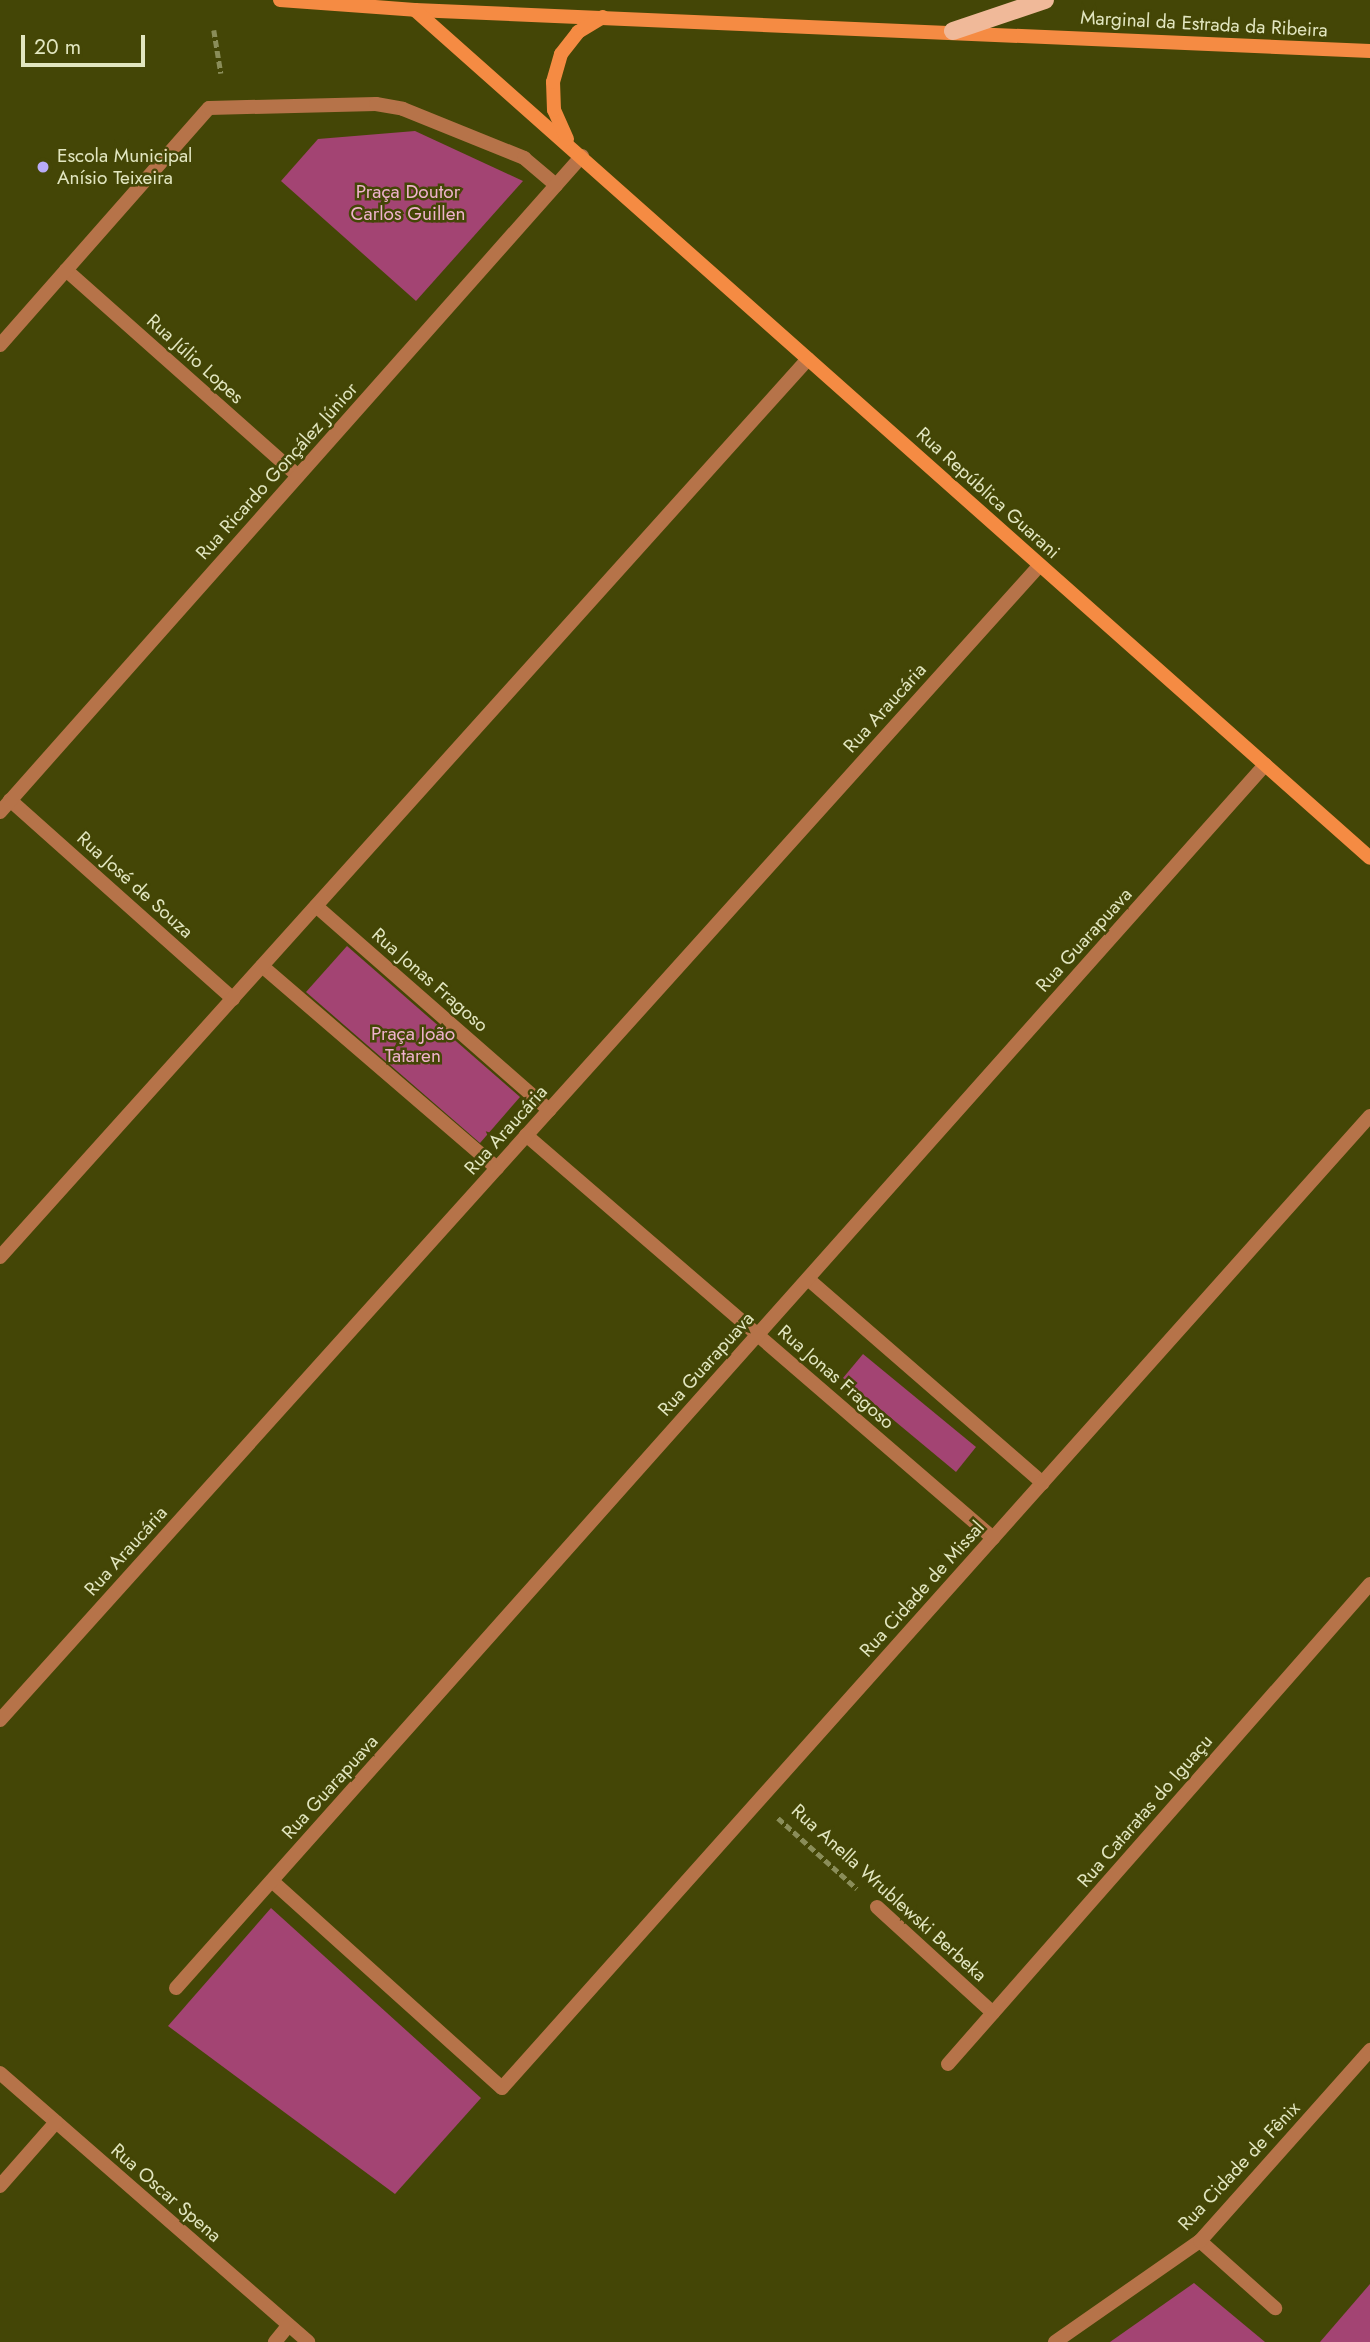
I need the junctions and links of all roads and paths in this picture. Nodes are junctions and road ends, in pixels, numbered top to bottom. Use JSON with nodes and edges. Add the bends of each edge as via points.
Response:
{"nodes":[{"id":1,"x":280,"y":0,"type":"edge"},
{"id":2,"x":1045,"y":0,"type":"edge"},
{"id":3,"x":415,"y":10,"type":"junction"},
{"id":4,"x":603,"y":17,"type":"junction"},
{"id":5,"x":214,"y":30,"type":"dead end"},
{"id":6,"x":953,"y":31,"type":"junction"},
{"id":7,"x":1370,"y":51,"type":"edge"},
{"id":8,"x":221,"y":73,"type":"dead end"},
{"id":9,"x":582,"y":156,"type":"junction"},
{"id":10,"x":556,"y":185,"type":"junction"},
{"id":11,"x":66,"y":270,"type":"junction"},
{"id":12,"x":0,"y":345,"type":"edge"},
{"id":13,"x":808,"y":359,"type":"junction"},
{"id":14,"x":298,"y":476,"type":"junction"},
{"id":15,"x":1040,"y":565,"type":"junction"},
{"id":16,"x":1265,"y":765,"type":"junction"},
{"id":17,"x":10,"y":800,"type":"junction"},
{"id":18,"x":0,"y":811,"type":"edge"},
{"id":19,"x":1370,"y":859,"type":"edge"},
{"id":20,"x":316,"y":906,"type":"junction"},
{"id":21,"x":262,"y":966,"type":"junction"},
{"id":22,"x":233,"y":999,"type":"junction"},
{"id":23,"x":549,"y":1110,"type":"junction"},
{"id":24,"x":1370,"y":1116,"type":"edge"},
{"id":25,"x":526,"y":1135,"type":"junction"},
{"id":26,"x":497,"y":1168,"type":"junction"},
{"id":27,"x":0,"y":1257,"type":"edge"},
{"id":28,"x":808,"y":1279,"type":"junction"},
{"id":29,"x":758,"y":1334,"type":"junction"},
{"id":30,"x":1043,"y":1483,"type":"junction"},
{"id":31,"x":993,"y":1538,"type":"junction"},
{"id":32,"x":1370,"y":1584,"type":"edge"},
{"id":33,"x":0,"y":1720,"type":"edge"},
{"id":34,"x":759,"y":1801,"type":"junction"},
{"id":35,"x":272,"y":1881,"type":"junction"},
{"id":36,"x":877,"y":1907,"type":"joint"},
{"id":37,"x":176,"y":1988,"type":"dead end"},
{"id":38,"x":993,"y":2013,"type":"junction"},
{"id":39,"x":1370,"y":2050,"type":"edge"},
{"id":40,"x":948,"y":2064,"type":"dead end"},
{"id":41,"x":0,"y":2073,"type":"edge"},
{"id":42,"x":56,"y":2122,"type":"junction"},
{"id":43,"x":0,"y":2186,"type":"edge"},
{"id":44,"x":1200,"y":2241,"type":"junction"},
{"id":45,"x":1275,"y":2308,"type":"dead end"},
{"id":46,"x":288,"y":2326,"type":"junction"},
{"id":47,"x":275,"y":2342,"type":"edge"},
{"id":48,"x":308,"y":2342,"type":"edge"},
{"id":49,"x":1055,"y":2342,"type":"edge"}],
"edges":[{"from":1,"to":3,"type":"street","name":"Marginal da Estrada da Ribeira"},
{"from":2,"to":6,"type":"main road"},
{"from":3,"to":4,"type":"street","name":"Marginal da Estrada da Ribeira"},
{"from":3,"to":9,"type":"street","name":"Rua República Guarani"},
{"from":4,"to":6,"type":"street","name":"Marginal da Estrada da Ribeira"},
{"from":4,"to":9,"type":"street","name":"Rua República Guarani","via":[[578,32],[561,54],[553,82],[554,110],[565,137]]},
{"from":5,"to":8,"type":"path"},
{"from":6,"to":7,"type":"street","name":"Marginal da Estrada da Ribeira"},
{"from":9,"to":10,"type":"street","name":"Rua Ricardo Gonçález Júnior"},
{"from":9,"to":13,"type":"street","name":"Rua República Guarani"},
{"from":10,"to":11,"type":"street","via":[[524,158],[403,109],[376,104],[209,108]]},
{"from":10,"to":14,"type":"street","name":"Rua Ricardo Gonçález Júnior"},
{"from":11,"to":12,"type":"street"},
{"from":11,"to":14,"type":"street","name":"Rua Júlio Lopes"},
{"from":13,"to":15,"type":"street","name":"Rua República Guarani"},
{"from":13,"to":20,"type":"street"},
{"from":14,"to":17,"type":"street","name":"Rua Ricardo Gonçález Júnior"},
{"from":15,"to":16,"type":"street","name":"Rua República Guarani"},
{"from":15,"to":23,"type":"street","name":"Rua Araucária"},
{"from":16,"to":19,"type":"street","name":"Rua República Guarani"},
{"from":16,"to":28,"type":"street","name":"Rua Guarapuava"},
{"from":17,"to":18,"type":"street","name":"Rua Ricardo Gonçález Júnior"},
{"from":17,"to":22,"type":"street","name":"Rua José de Souza"},
{"from":20,"to":21,"type":"street"},
{"from":20,"to":23,"type":"street","name":"Rua Jonas Fragoso"},
{"from":21,"to":22,"type":"street"},
{"from":21,"to":26,"type":"street"},
{"from":22,"to":27,"type":"street"},
{"from":23,"to":25,"type":"street","name":"Rua Araucária"},
{"from":24,"to":30,"type":"street","name":"Rua Cidade de Missal"},
{"from":25,"to":26,"type":"street","name":"Rua Araucária"},
{"from":25,"to":29,"type":"street","name":"Rua Jonas Fragoso"},
{"from":26,"to":33,"type":"street","name":"Rua Araucária"},
{"from":28,"to":29,"type":"street","name":"Rua Guarapuava"},
{"from":28,"to":30,"type":"street"},
{"from":29,"to":31,"type":"street","name":"Rua Jonas Fragoso"},
{"from":29,"to":35,"type":"street","name":"Rua Guarapuava"},
{"from":30,"to":31,"type":"street","name":"Rua Cidade de Missal"},
{"from":31,"to":34,"type":"street","name":"Rua Cidade de Missal"},
{"from":32,"to":38,"type":"street","name":"Rua Cataratas do Iguaçu"},
{"from":34,"to":35,"type":"street","name":"Rua Cidade de Missal","via":[[502,2088]]},
{"from":34,"to":36,"type":"path","name":"Rua Anella Wrublewski Berbeka"},
{"from":35,"to":37,"type":"street","name":"Rua Guarapuava"},
{"from":36,"to":38,"type":"street","name":"Rua Anella Wrublewski Berbeka"},
{"from":38,"to":40,"type":"street","name":"Rua Cataratas do Iguaçu"},
{"from":39,"to":44,"type":"street","name":"Rua Cidade de Fênix"},
{"from":41,"to":42,"type":"street","name":"Rua Oscar Spena"},
{"from":42,"to":43,"type":"street"},
{"from":42,"to":46,"type":"street","name":"Rua Oscar Spena"},
{"from":44,"to":45,"type":"street"},
{"from":44,"to":49,"type":"street","name":"Rua Cidade de Fênix"},
{"from":46,"to":47,"type":"street"},
{"from":46,"to":48,"type":"street","name":"Rua Oscar Spena"}]}
